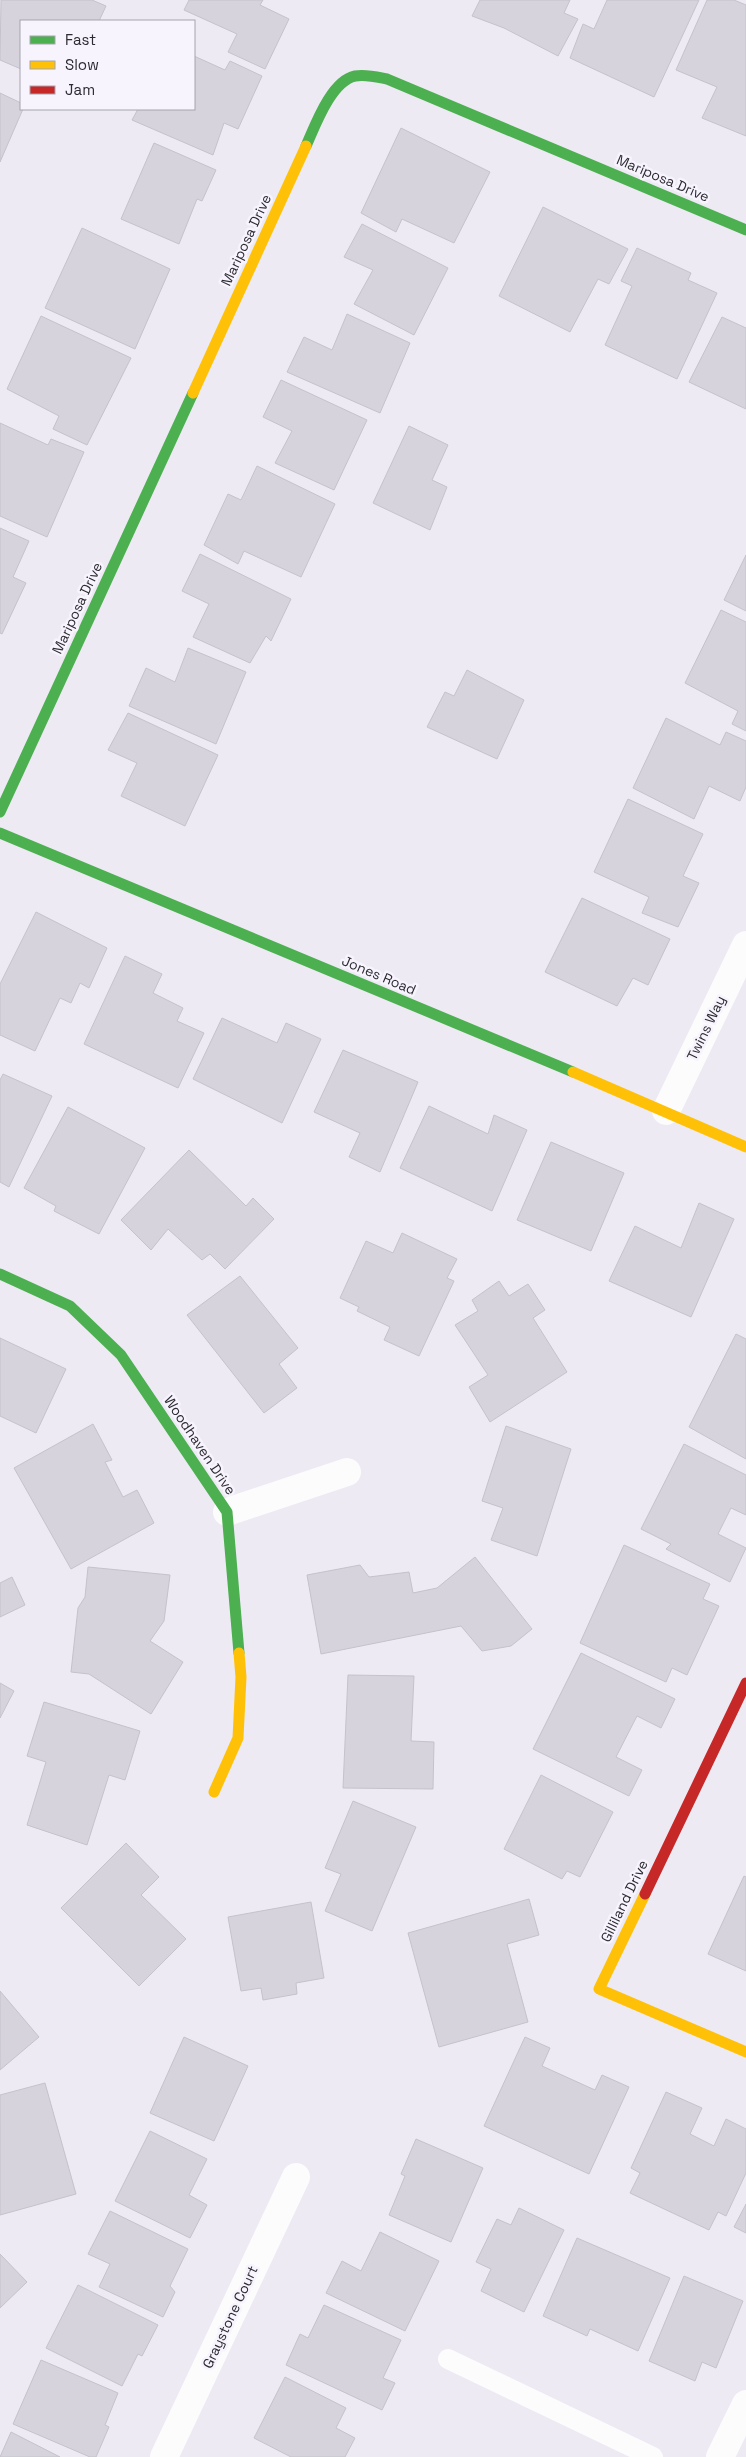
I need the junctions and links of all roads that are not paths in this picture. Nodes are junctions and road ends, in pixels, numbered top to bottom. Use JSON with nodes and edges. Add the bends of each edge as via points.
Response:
{"nodes":[{"id":1,"x":746,"y":230,"type":"edge"},
{"id":2,"x":0,"y":812,"type":"edge"},
{"id":3,"x":0,"y":833,"type":"edge"},
{"id":4,"x":746,"y":945,"type":"edge"},
{"id":5,"x":666,"y":1111,"type":"junction"},
{"id":6,"x":746,"y":1147,"type":"edge"},
{"id":7,"x":0,"y":1274,"type":"edge"},
{"id":8,"x":347,"y":1472,"type":"dead end"},
{"id":9,"x":227,"y":1512,"type":"junction"},
{"id":10,"x":746,"y":1683,"type":"edge"},
{"id":11,"x":214,"y":1792,"type":"dead end"},
{"id":12,"x":746,"y":2052,"type":"edge"},
{"id":13,"x":296,"y":2177,"type":"dead end"},
{"id":14,"x":448,"y":2359,"type":"dead end"},
{"id":15,"x":746,"y":2404,"type":"edge"},
{"id":16,"x":164,"y":2457,"type":"edge"},
{"id":17,"x":653,"y":2457,"type":"edge"},
{"id":18,"x":720,"y":2457,"type":"edge"}],
"edges":[{"from":1,"to":2,"type":"street","name":"Mariposa Drive","via":[[387,79],[362,74],[341,82],[323,109]]},
{"from":3,"to":5,"type":"street","name":"Jones Road"},
{"from":4,"to":5,"type":"street","name":"Twins Way"},
{"from":5,"to":6,"type":"street","name":"Jones Road"},
{"from":7,"to":9,"type":"street","name":"Woodhaven Drive","via":[[70,1306],[121,1355]]},
{"from":8,"to":9,"type":"street"},
{"from":9,"to":11,"type":"street","name":"Woodhaven Drive","via":[[241,1676],[238,1738]]},
{"from":10,"to":12,"type":"street","name":"Gilliland Drive","via":[[599,1989]]},
{"from":13,"to":16,"type":"street","name":"Graystone Court"},
{"from":14,"to":17,"type":"lane"},
{"from":15,"to":18,"type":"street"}]}
